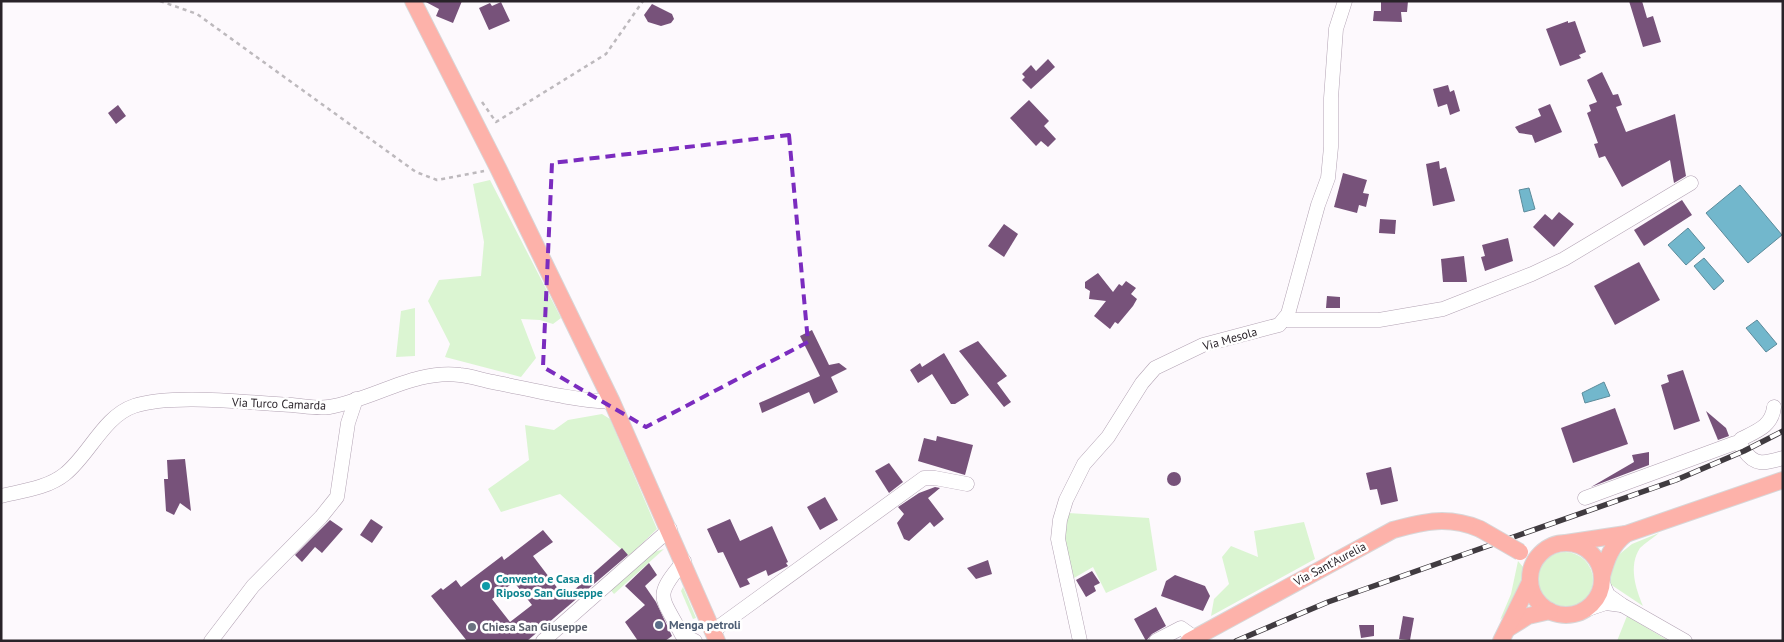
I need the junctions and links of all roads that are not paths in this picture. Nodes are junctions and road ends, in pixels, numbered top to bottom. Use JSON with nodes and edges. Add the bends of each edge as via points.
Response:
{"nodes":[{"id":1,"x":413,"y":1,"type":"edge"},
{"id":2,"x":1345,"y":1,"type":"edge"},
{"id":3,"x":1691,"y":183,"type":"dead end"},
{"id":4,"x":1284,"y":320,"type":"junction"},
{"id":5,"x":356,"y":399,"type":"junction"},
{"id":6,"x":612,"y":402,"type":"junction"},
{"id":7,"x":1774,"y":407,"type":"dead end"},
{"id":8,"x":1740,"y":444,"type":"junction"},
{"id":9,"x":1783,"y":458,"type":"edge"},
{"id":10,"x":1783,"y":480,"type":"edge"},
{"id":11,"x":967,"y":484,"type":"dead end"},
{"id":12,"x":1,"y":496,"type":"edge"},
{"id":13,"x":1585,"y":498,"type":"dead end"},
{"id":14,"x":670,"y":529,"type":"junction"},
{"id":15,"x":1626,"y":534,"type":"junction"},
{"id":16,"x":1566,"y":543,"type":"junction"},
{"id":17,"x":1544,"y":550,"type":"junction"},
{"id":18,"x":1520,"y":552,"type":"junction"},
{"id":19,"x":684,"y":562,"type":"junction"},
{"id":20,"x":1531,"y":576,"type":"junction"},
{"id":21,"x":1602,"y":579,"type":"junction"},
{"id":22,"x":1622,"y":605,"type":"junction"},
{"id":23,"x":1550,"y":611,"type":"junction"},
{"id":24,"x":1582,"y":611,"type":"junction"},
{"id":25,"x":715,"y":636,"type":"edge"},
{"id":26,"x":1502,"y":637,"type":"edge"},
{"id":27,"x":1192,"y":639,"type":"edge"},
{"id":28,"x":211,"y":641,"type":"edge"},
{"id":29,"x":542,"y":641,"type":"edge"},
{"id":30,"x":695,"y":641,"type":"edge"},
{"id":31,"x":1080,"y":641,"type":"edge"},
{"id":32,"x":1156,"y":641,"type":"edge"},
{"id":33,"x":1685,"y":641,"type":"edge"}],
"edges":[{"from":1,"to":6,"type":"main road"},
{"from":2,"to":4,"type":"street","via":[[1336,29],[1328,178]]},
{"from":3,"to":4,"type":"street","via":[[1564,259],[1443,309],[1379,320]]},
{"from":4,"to":31,"type":"street","name":"Via Mesola","via":[[1204,345],[1155,368],[1108,437],[1084,464],[1066,500],[1058,539]]},
{"from":5,"to":6,"type":"street","name":"Via Turco Camarda","via":[[387,391],[417,378],[460,374],[582,400]]},
{"from":5,"to":12,"type":"street","name":"Via Turco Camarda","via":[[328,407],[192,400],[153,401],[133,406],[106,427],[64,475],[40,487]]},
{"from":5,"to":28,"type":"street","via":[[348,423],[338,497],[253,586]]},
{"from":6,"to":14,"type":"main road"},
{"from":7,"to":8,"type":"street","via":[[1763,428],[1742,439]]},
{"from":8,"to":9,"type":"street","via":[[1751,460],[1760,464]]},
{"from":8,"to":13,"type":"street","via":[[1728,444]]},
{"from":10,"to":15,"type":"main road"},
{"from":11,"to":25,"type":"street","via":[[924,478]]},
{"from":14,"to":19,"type":"main road"},
{"from":14,"to":29,"type":"street"},
{"from":15,"to":16,"type":"main road"},
{"from":15,"to":21,"type":"main road","via":[[1614,543]]},
{"from":16,"to":17,"type":"main road"},
{"from":16,"to":21,"type":"main road","via":[[1586,550],[1594,557]]},
{"from":17,"to":18,"type":"main road"},
{"from":17,"to":20,"type":"main road","via":[[1534,562]]},
{"from":18,"to":20,"type":"main road"},
{"from":18,"to":27,"type":"main road","name":"Via Sant'Aurelia","bridge":true,"via":[[1467,523],[1428,520],[1394,530]]},
{"from":19,"to":25,"type":"main road"},
{"from":19,"to":30,"type":"street","via":[[664,585],[662,597],[682,635]]},
{"from":20,"to":23,"type":"main road","via":[[1536,599]]},
{"from":20,"to":26,"type":"main road","via":[[1522,602]]},
{"from":21,"to":22,"type":"street","via":[[1608,594]]},
{"from":21,"to":24,"type":"main road","via":[[1596,599]]},
{"from":22,"to":24,"type":"street","via":[[1606,603]]},
{"from":22,"to":33,"type":"street"},
{"from":23,"to":24,"type":"main road","via":[[1566,615]]},
{"from":23,"to":26,"type":"main road","via":[[1514,623]]},
{"from":27,"to":32,"type":"street","via":[[1181,628]]}]}
